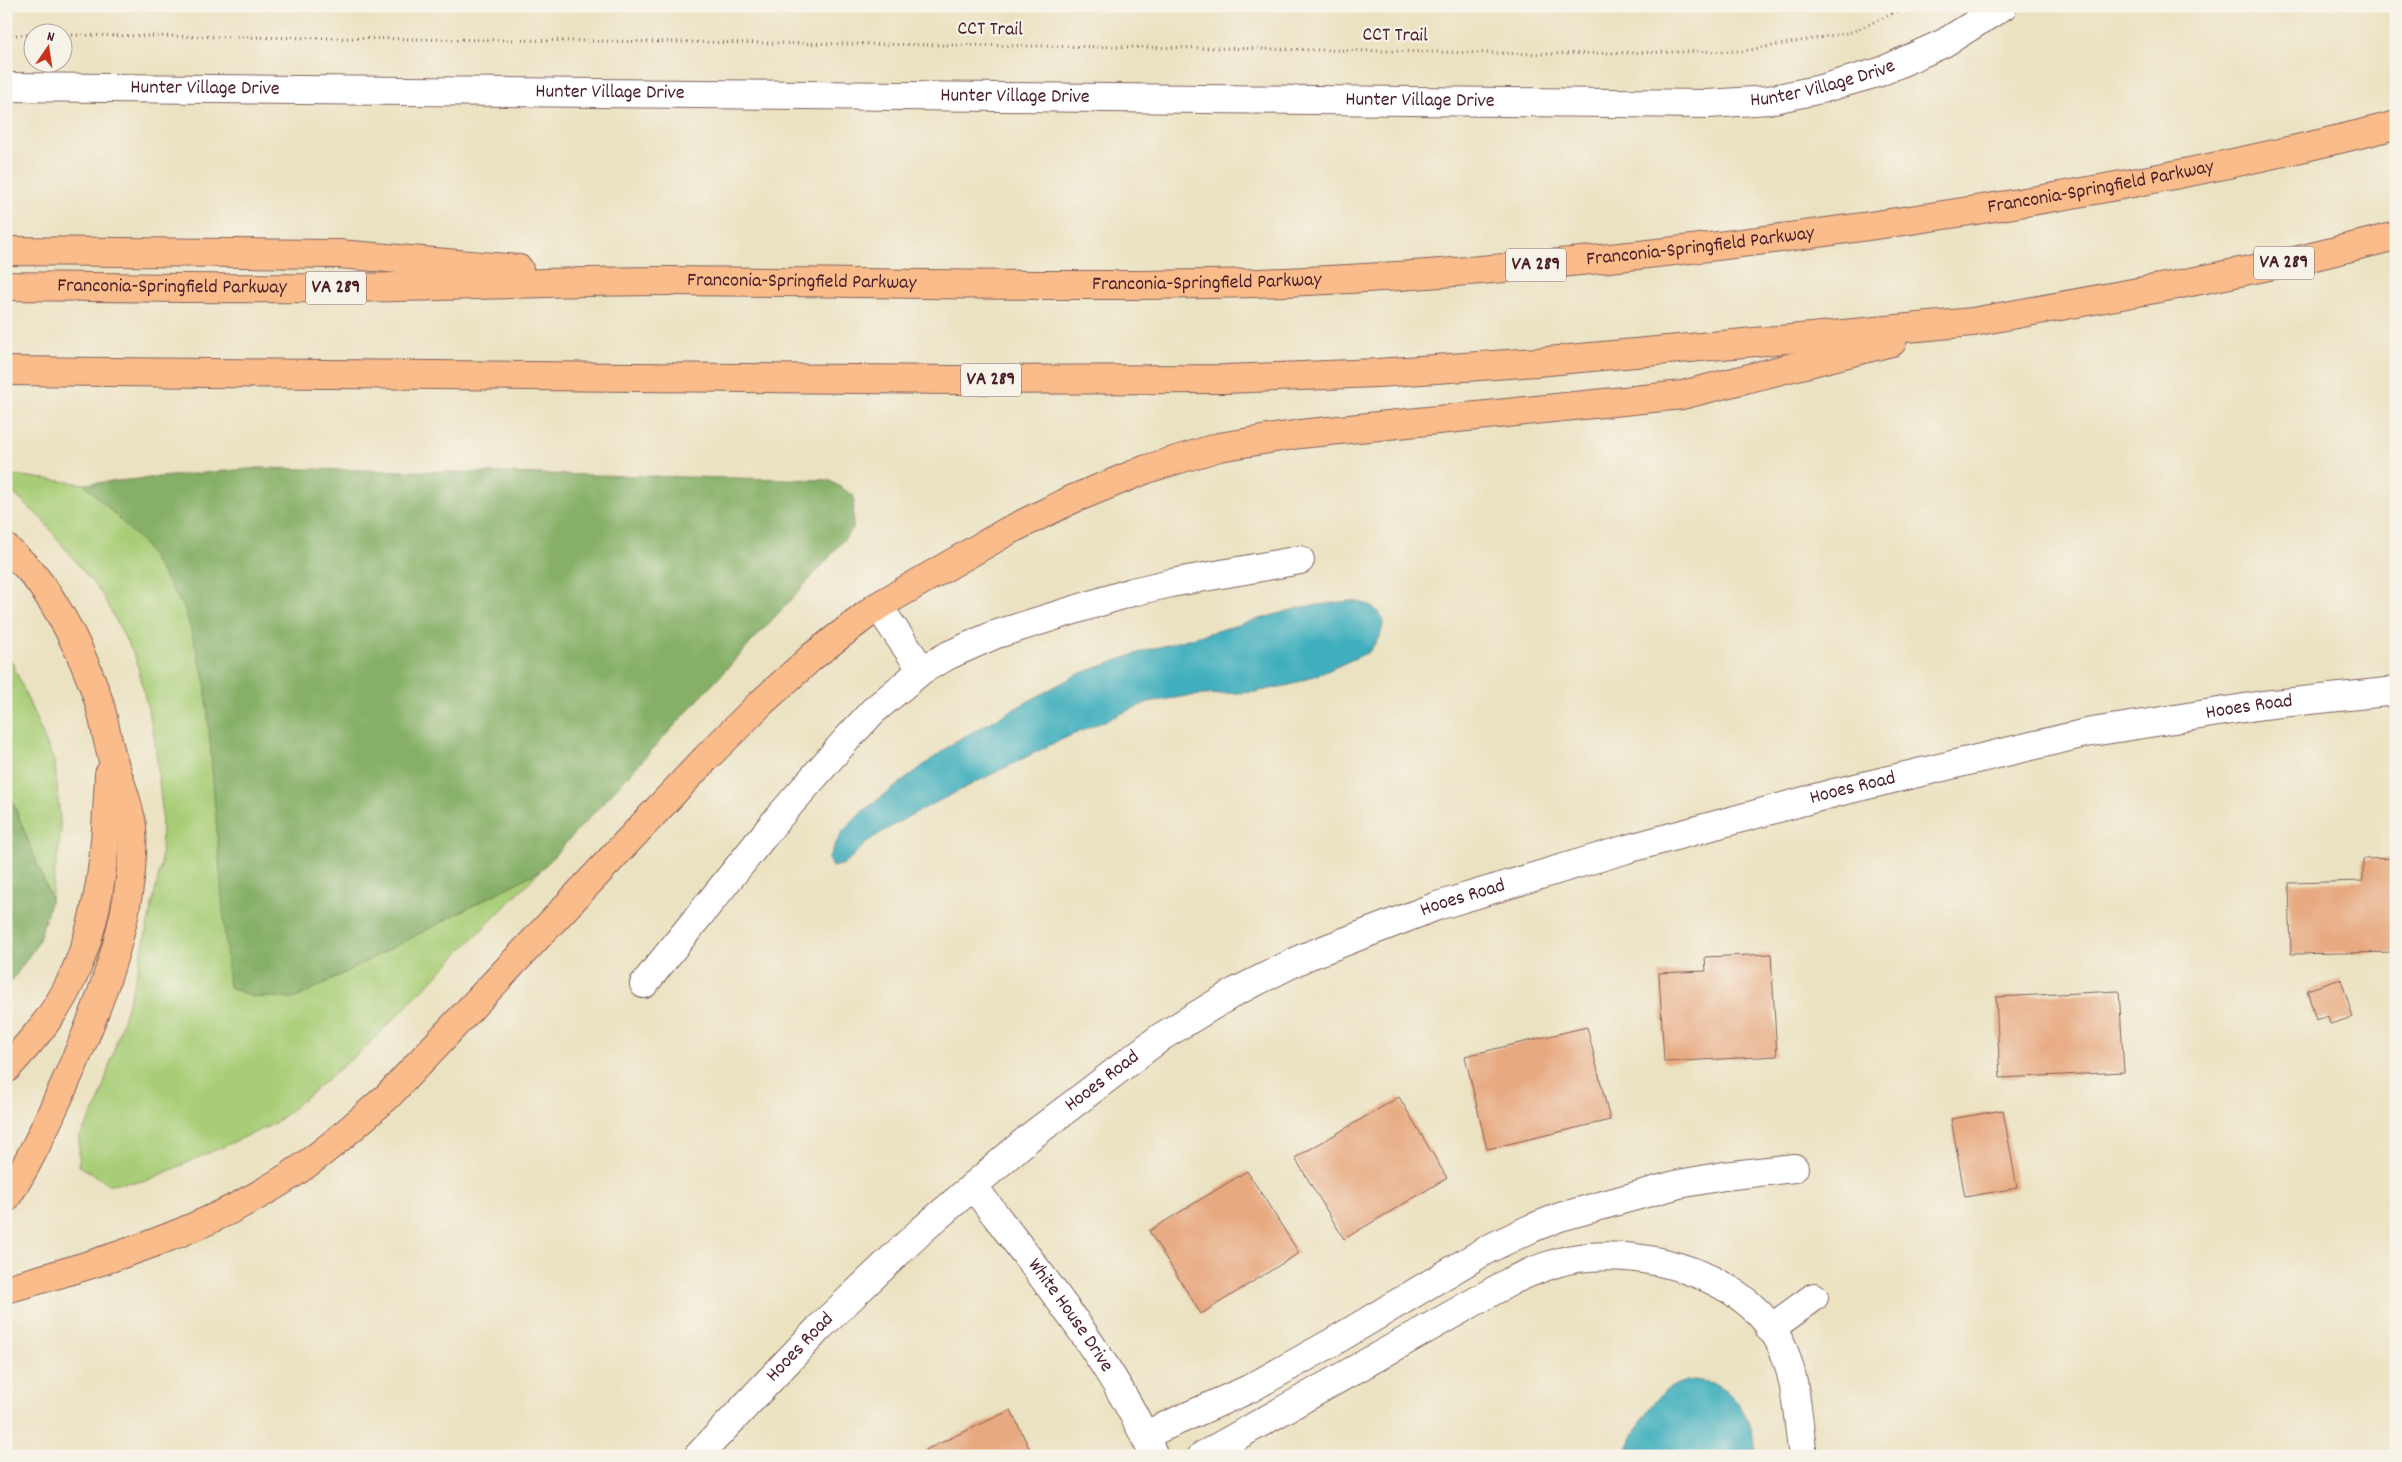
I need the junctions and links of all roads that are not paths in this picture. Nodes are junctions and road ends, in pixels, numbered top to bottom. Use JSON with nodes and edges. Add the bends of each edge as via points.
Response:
{"nodes":[{"id":1,"x":2003,"y":6,"type":"edge"},
{"id":2,"x":6,"y":87,"type":"edge"},
{"id":3,"x":2396,"y":125,"type":"edge"},
{"id":4,"x":2396,"y":236,"type":"edge"},
{"id":5,"x":6,"y":251,"type":"edge"},
{"id":6,"x":665,"y":281,"type":"junction"},
{"id":7,"x":6,"y":286,"type":"edge"},
{"id":8,"x":1973,"y":322,"type":"junction"},
{"id":9,"x":6,"y":371,"type":"edge"},
{"id":10,"x":6,"y":548,"type":"edge"},
{"id":11,"x":1300,"y":560,"type":"dead end"},
{"id":12,"x":878,"y":606,"type":"junction"},
{"id":13,"x":922,"y":670,"type":"junction"},
{"id":14,"x":2396,"y":692,"type":"edge"},
{"id":15,"x":110,"y":750,"type":"junction"},
{"id":16,"x":644,"y":984,"type":"dead end"},
{"id":17,"x":6,"y":1069,"type":"edge"},
{"id":18,"x":1794,"y":1168,"type":"dead end"},
{"id":19,"x":973,"y":1186,"type":"junction"},
{"id":20,"x":6,"y":1198,"type":"edge"},
{"id":21,"x":6,"y":1289,"type":"edge"},
{"id":22,"x":1814,"y":1297,"type":"dead end"},
{"id":23,"x":1770,"y":1329,"type":"junction"},
{"id":24,"x":1149,"y":1445,"type":"edge"},
{"id":25,"x":698,"y":1456,"type":"edge"},
{"id":26,"x":1202,"y":1456,"type":"edge"},
{"id":27,"x":1803,"y":1456,"type":"edge"}],
"edges":[{"from":1,"to":2,"type":"street","name":"Hunter Village Drive","via":[[1944,43],[1880,72],[1769,100],[1708,104]]},
{"from":3,"to":6,"type":"main road","name":"Franconia-Springfield Parkway","number":"VA 289","via":[[2070,195],[1764,241],[1599,260],[1440,274],[1284,282],[1090,285]]},
{"from":4,"to":8,"type":"main road","number":"VA 289","via":[[2171,286]]},
{"from":5,"to":6,"type":"main road","via":[[339,254]]},
{"from":6,"to":7,"type":"main road","name":"Franconia-Springfield Parkway","number":"VA 289","via":[[339,288]]},
{"from":8,"to":9,"type":"main road","number":"VA 289","via":[[1537,362],[1225,379],[935,380]]},
{"from":8,"to":12,"type":"main road","via":[[1682,395],[1377,425],[1219,447],[1073,499],[942,567]]},
{"from":10,"to":15,"type":"main road","via":[[31,572],[74,642],[99,703]]},
{"from":11,"to":13,"type":"street","via":[[1132,592],[994,636]]},
{"from":12,"to":13,"type":"street"},
{"from":12,"to":21,"type":"main road","via":[[813,656],[753,712],[388,1096],[341,1137],[291,1175],[227,1212],[170,1237]]},
{"from":13,"to":16,"type":"street","via":[[873,710],[778,818]]},
{"from":14,"to":19,"type":"street","name":"Hooes Road","via":[[2263,705],[2086,733],[1834,793],[1627,849],[1437,906],[1305,957],[1210,1007],[1161,1037],[1030,1137]]},
{"from":15,"to":17,"type":"main road","via":[[104,870],[85,945],[70,984],[46,1022]]},
{"from":15,"to":20,"type":"main road","via":[[132,824],[131,866],[112,959],[78,1055],[31,1155]]},
{"from":18,"to":24,"type":"street","via":[[1679,1184],[1560,1217],[1532,1228],[1488,1248],[1331,1343]]},
{"from":19,"to":24,"type":"street","name":"White House Drive","via":[[1081,1329]]},
{"from":19,"to":25,"type":"street","name":"Hooes Road","via":[[821,1326]]},
{"from":22,"to":23,"type":"street"},
{"from":23,"to":26,"type":"street","via":[[1736,1295],[1698,1275],[1658,1261],[1621,1255],[1576,1258],[1513,1280]]},
{"from":23,"to":27,"type":"street","via":[[1777,1336],[1790,1369]]}]}
